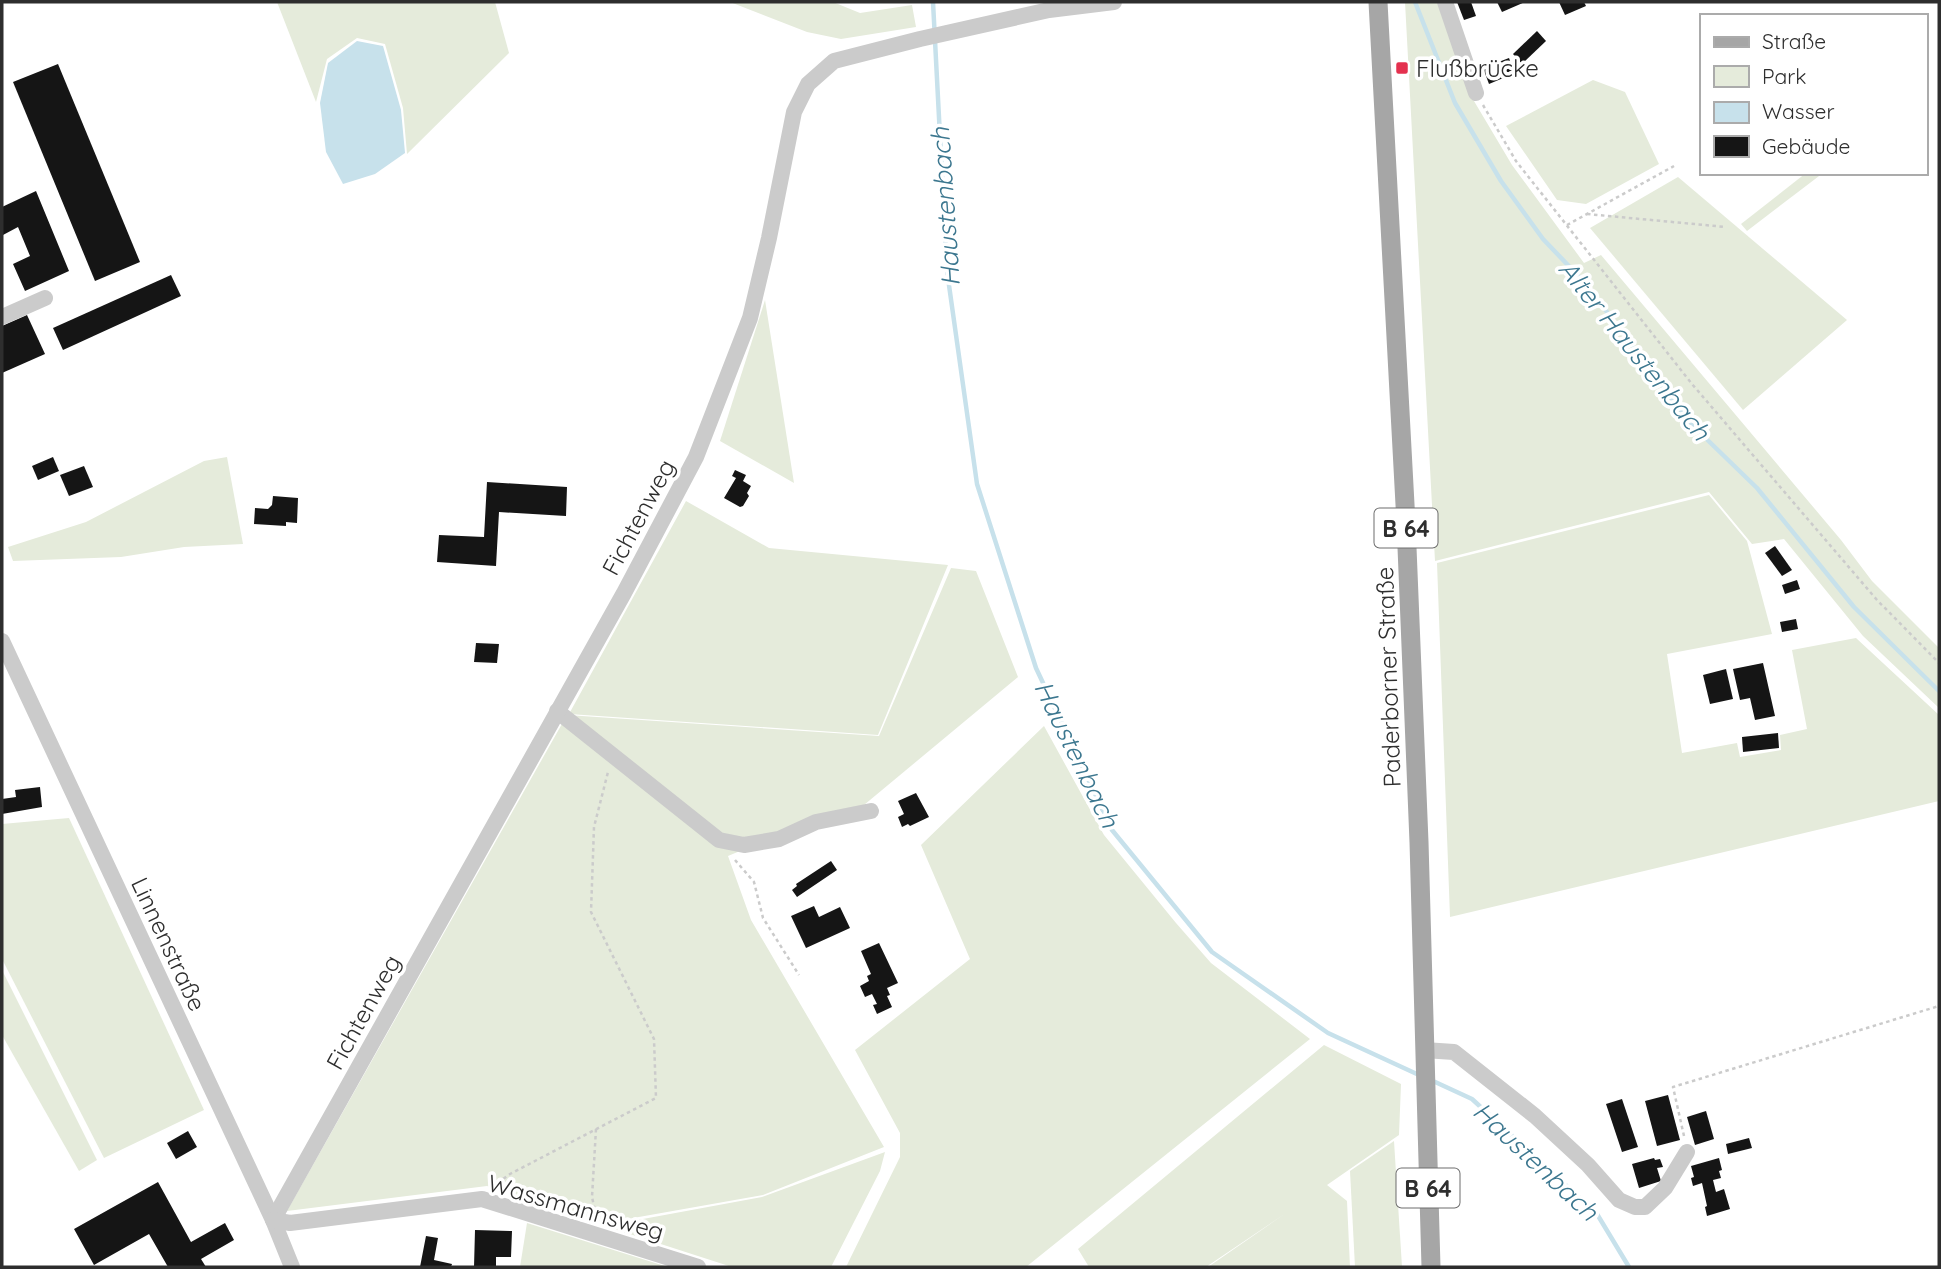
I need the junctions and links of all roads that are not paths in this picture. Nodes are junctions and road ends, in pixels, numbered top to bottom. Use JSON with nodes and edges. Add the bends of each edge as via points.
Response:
{"nodes":[{"id":1,"x":1114,"y":2,"type":"edge"},
{"id":2,"x":1378,"y":2,"type":"edge"},
{"id":3,"x":1445,"y":2,"type":"edge"},
{"id":4,"x":1476,"y":93,"type":"road end"},
{"id":5,"x":45,"y":298,"type":"dead end"},
{"id":6,"x":2,"y":317,"type":"edge"},
{"id":7,"x":2,"y":642,"type":"edge"},
{"id":8,"x":556,"y":711,"type":"junction"},
{"id":9,"x":871,"y":811,"type":"dead end"},
{"id":10,"x":1424,"y":1052,"type":"junction"},
{"id":11,"x":1687,"y":1152,"type":"road end"},
{"id":12,"x":273,"y":1220,"type":"junction"},
{"id":13,"x":292,"y":1267,"type":"edge"},
{"id":14,"x":698,"y":1267,"type":"edge"},
{"id":15,"x":1431,"y":1267,"type":"edge"}],
"edges":[{"from":1,"to":8,"type":"street","name":"Fichtenweg","via":[[1049,10],[834,61],[808,84],[794,112],[750,318],[695,457]]},
{"from":2,"to":10,"type":"main road","name":"Paderborner Straße","number":"B 64","via":[[1406,523]]},
{"from":3,"to":4,"type":"street"},
{"from":5,"to":6,"type":"street"},
{"from":7,"to":12,"type":"street","name":"Linnenstraße"},
{"from":8,"to":9,"type":"street","via":[[719,840],[744,845],[779,839],[816,822]]},
{"from":8,"to":12,"type":"street","name":"Fichtenweg"},
{"from":10,"to":11,"type":"street","via":[[1454,1052],[1535,1116],[1619,1200],[1635,1207],[1645,1207],[1665,1188]]},
{"from":10,"to":15,"type":"main road","name":"Paderborner Straße","number":"B 64"},
{"from":12,"to":13,"type":"street","name":"Linnenstraße"},
{"from":12,"to":14,"type":"street","name":"Wassmannsweg","via":[[289,1223],[482,1199]]}]}
